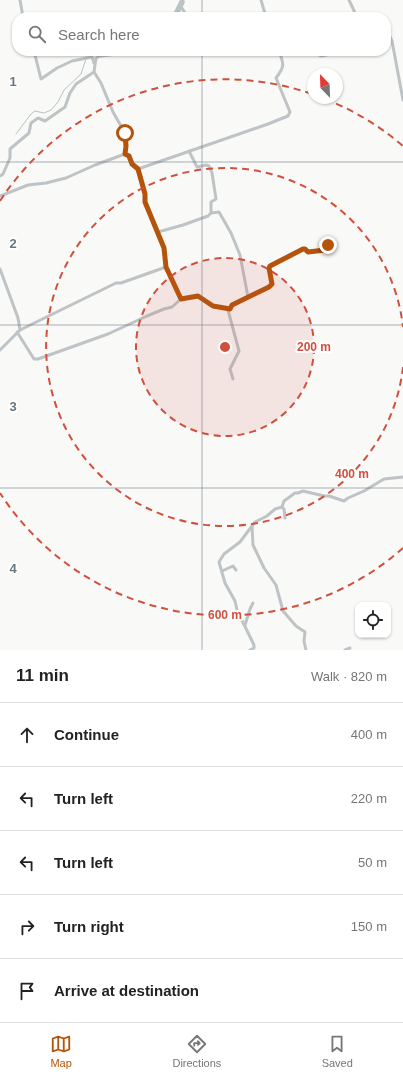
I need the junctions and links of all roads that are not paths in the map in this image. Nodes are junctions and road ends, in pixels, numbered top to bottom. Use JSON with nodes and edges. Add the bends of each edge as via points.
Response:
{"nodes":[{"id":1,"x":20,"y":0,"type":"edge"},
{"id":2,"x":182,"y":0,"type":"edge"},
{"id":3,"x":261,"y":0,"type":"edge"},
{"id":4,"x":349,"y":0,"type":"edge"},
{"id":5,"x":23,"y":12,"type":"edge"},
{"id":6,"x":185,"y":12,"type":"edge"},
{"id":7,"x":265,"y":12,"type":"edge"},
{"id":8,"x":355,"y":12,"type":"edge"},
{"id":9,"x":391,"y":39,"type":"edge"},
{"id":10,"x":35,"y":56,"type":"edge"},
{"id":11,"x":100,"y":56,"type":"edge"},
{"id":12,"x":281,"y":56,"type":"edge"},
{"id":13,"x":95,"y":65,"type":"junction"},
{"id":14,"x":94,"y":72,"type":"junction"},
{"id":15,"x":403,"y":100,"type":"edge"},
{"id":16,"x":189,"y":151,"type":"junction"},
{"id":17,"x":125,"y":154,"type":"junction"},
{"id":18,"x":138,"y":169,"type":"junction"},
{"id":19,"x":0,"y":176,"type":"edge"},
{"id":20,"x":0,"y":196,"type":"edge"},
{"id":21,"x":211,"y":213,"type":"junction"},
{"id":22,"x":158,"y":232,"type":"junction"},
{"id":23,"x":328,"y":245,"type":"dead end"},
{"id":24,"x":166,"y":267,"type":"junction"},
{"id":25,"x":0,"y":269,"type":"edge"},
{"id":26,"x":248,"y":297,"type":"junction"},
{"id":27,"x":181,"y":299,"type":"junction"},
{"id":28,"x":230,"y":309,"type":"junction"},
{"id":29,"x":18,"y":331,"type":"junction"},
{"id":30,"x":0,"y":350,"type":"edge"},
{"id":31,"x":233,"y":379,"type":"dead end"},
{"id":32,"x":403,"y":477,"type":"edge"},
{"id":33,"x":282,"y":507,"type":"junction"},
{"id":34,"x":285,"y":518,"type":"dead end"},
{"id":35,"x":252,"y":526,"type":"junction"},
{"id":36,"x":236,"y":570,"type":"dead end"},
{"id":37,"x":222,"y":571,"type":"junction"},
{"id":38,"x":253,"y":604,"type":"dead end"},
{"id":39,"x":245,"y":625,"type":"junction"},
{"id":40,"x":350,"y":648,"type":"dead end"},
{"id":41,"x":250,"y":650,"type":"edge"},
{"id":42,"x":306,"y":650,"type":"edge"},
{"id":43,"x":345,"y":650,"type":"edge"}],
"edges":[{"from":1,"to":5,"type":"street"},
{"from":2,"to":6,"type":"street","via":[[180,5]]},
{"from":3,"to":7,"type":"street"},
{"from":4,"to":8,"type":"street"},
{"from":9,"to":15,"type":"street"},
{"from":10,"to":13,"type":"street","via":[[41,79],[72,61],[92,57]]},
{"from":11,"to":13,"type":"street","via":[[96,58]]},
{"from":12,"to":16,"type":"street","via":[[283,68],[276,78],[290,112],[288,116]]},
{"from":13,"to":14,"type":"street"},
{"from":14,"to":17,"type":"street","via":[[125,133]]},
{"from":14,"to":19,"type":"street","via":[[76,84],[65,107],[45,121],[38,118],[31,123],[29,133],[10,149],[10,158]]},
{"from":16,"to":18,"type":"street"},
{"from":16,"to":21,"type":"street","via":[[197,167],[209,166],[212,173],[216,199],[211,202]]},
{"from":17,"to":18,"type":"street"},
{"from":17,"to":20,"type":"street","via":[[95,164],[66,178],[28,185]]},
{"from":18,"to":22,"type":"street","via":[[145,202]]},
{"from":21,"to":22,"type":"street"},
{"from":21,"to":26,"type":"street","via":[[219,212],[233,238],[240,255]]},
{"from":22,"to":24,"type":"street","via":[[164,248]]},
{"from":23,"to":26,"type":"street","via":[[325,250],[308,252],[303,249],[270,266],[272,284]]},
{"from":24,"to":27,"type":"street"},
{"from":24,"to":29,"type":"street","via":[[116,283]]},
{"from":25,"to":29,"type":"street","via":[[18,318]]},
{"from":26,"to":28,"type":"street","via":[[232,305]]},
{"from":27,"to":28,"type":"street","via":[[198,296],[213,306]]},
{"from":27,"to":29,"type":"street","via":[[172,307],[108,334],[38,359],[34,359]]},
{"from":28,"to":31,"type":"street","via":[[228,310],[239,351],[230,369]]},
{"from":29,"to":30,"type":"street"},
{"from":32,"to":33,"type":"street","via":[[384,479],[344,501],[303,491],[284,501]]},
{"from":33,"to":34,"type":"street"},
{"from":33,"to":35,"type":"street","via":[[275,509]]},
{"from":35,"to":37,"type":"street","via":[[240,542],[224,554],[219,562]]},
{"from":35,"to":42,"type":"street","via":[[253,545],[276,585],[283,611],[305,632]]},
{"from":36,"to":37,"type":"street","via":[[233,566]]},
{"from":37,"to":39,"type":"street"},
{"from":38,"to":39,"type":"street"},
{"from":39,"to":41,"type":"street","via":[[254,645]]},
{"from":40,"to":43,"type":"street"}]}
